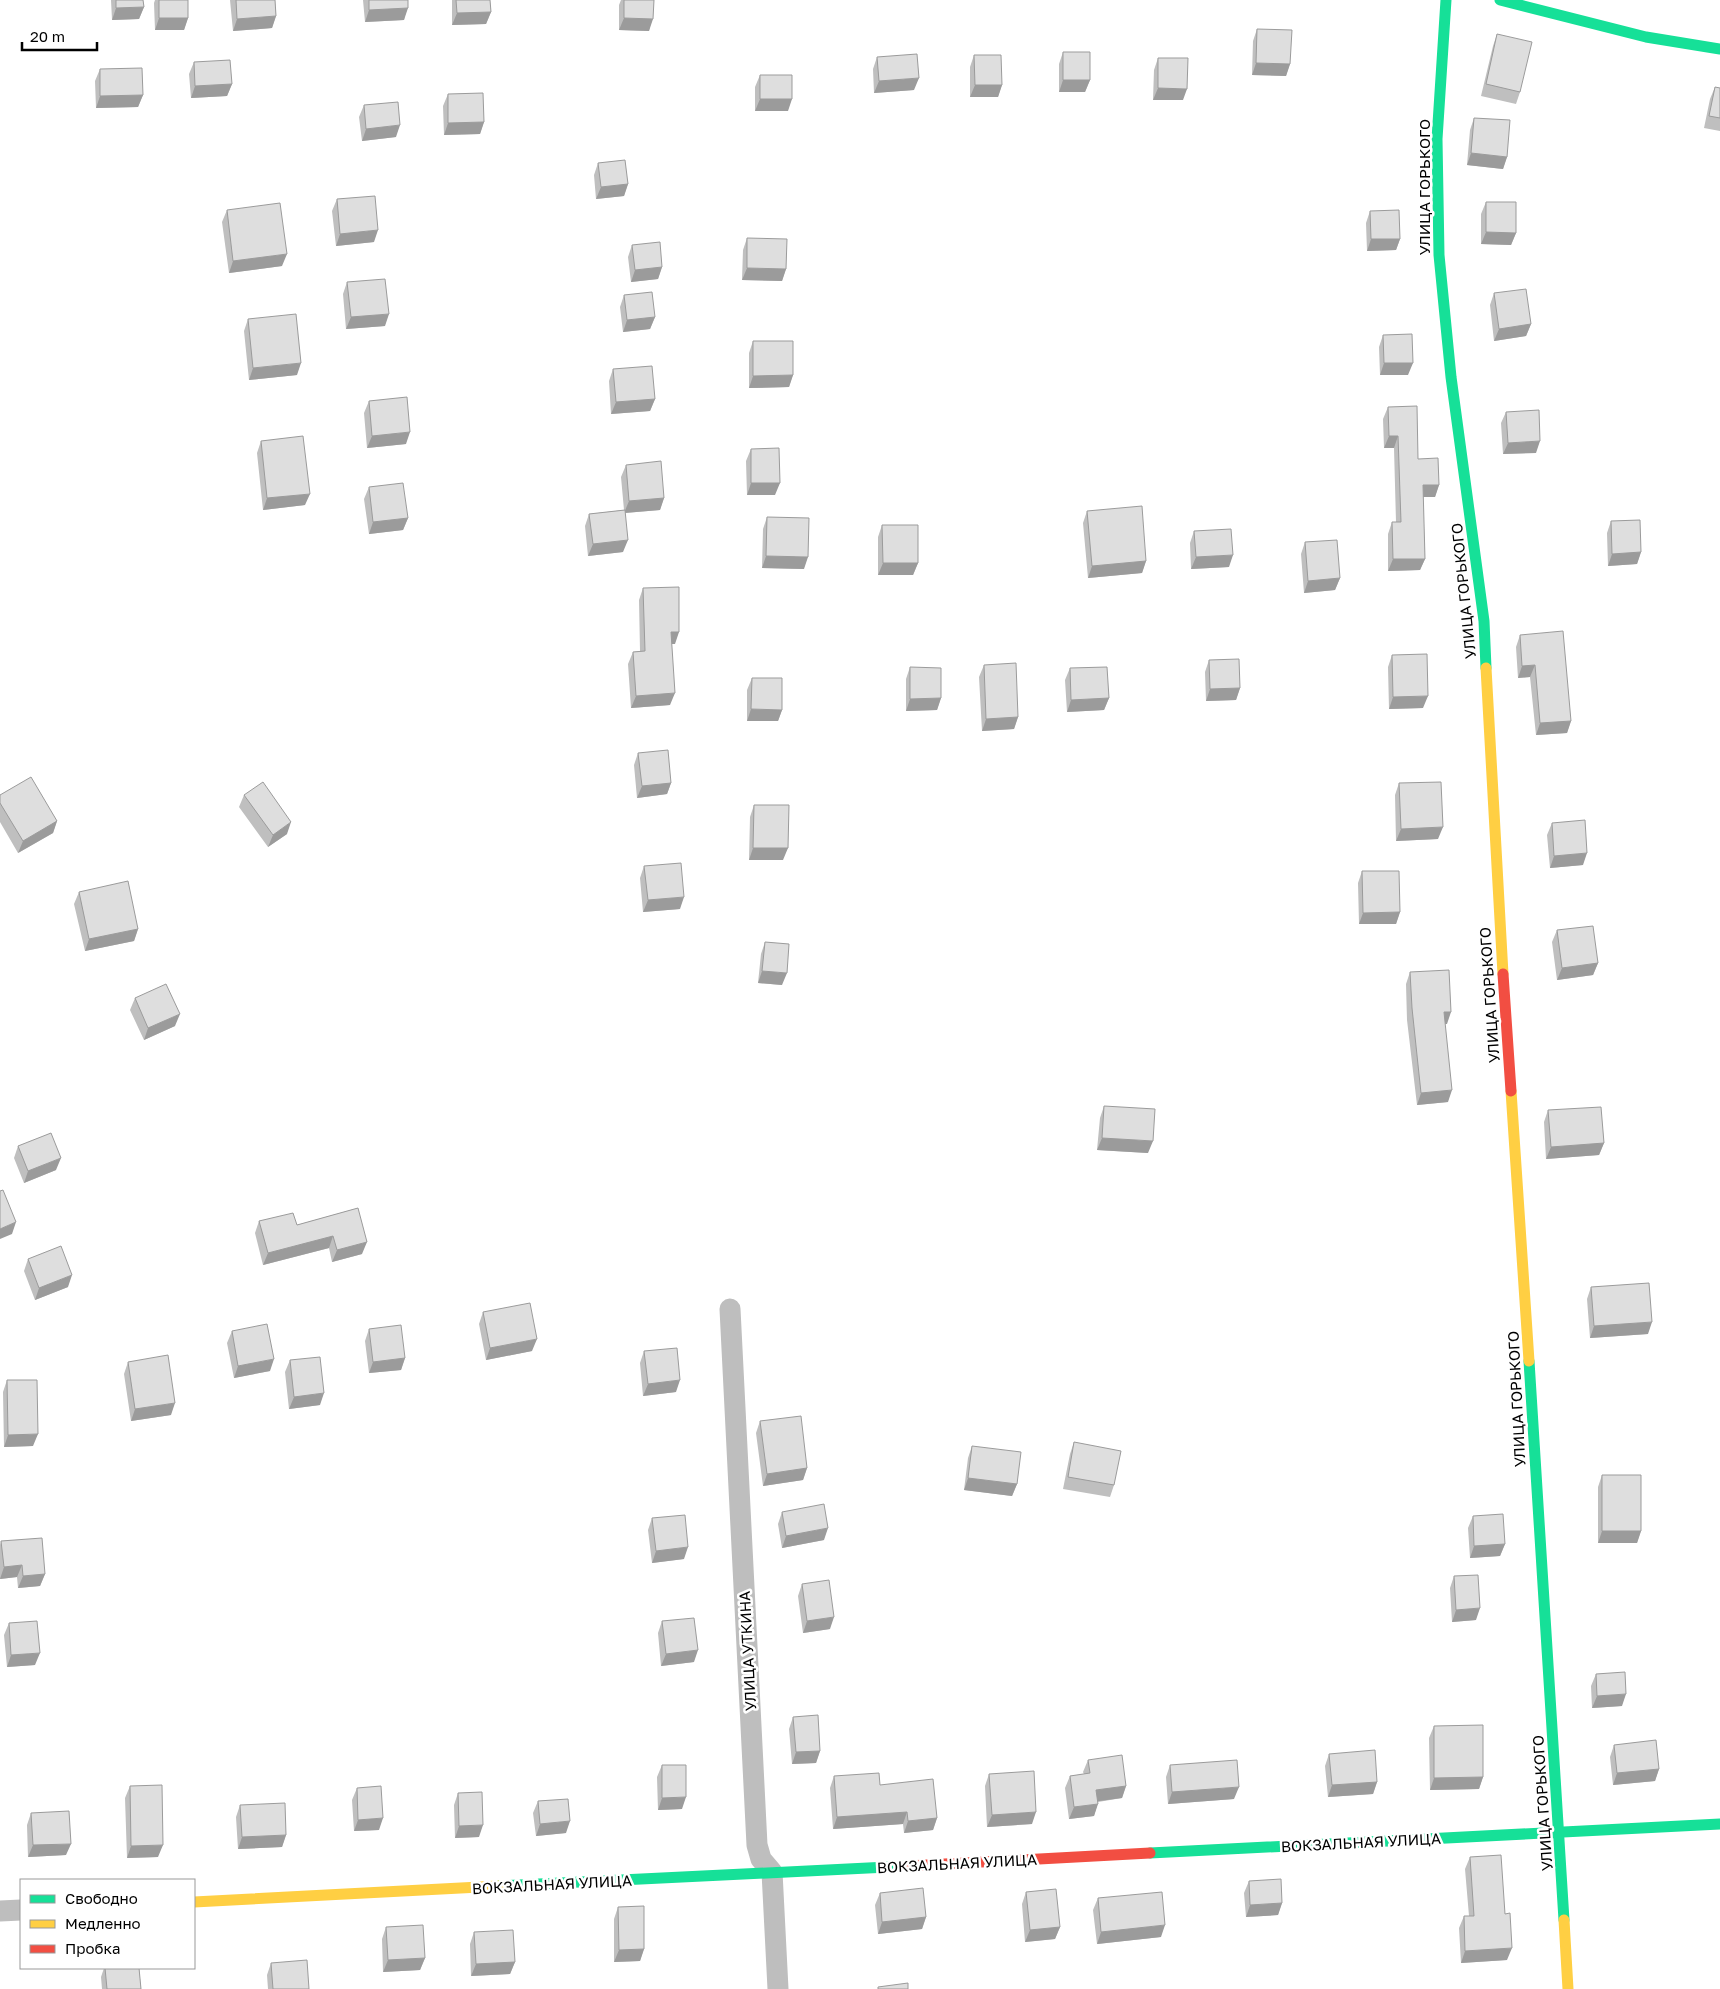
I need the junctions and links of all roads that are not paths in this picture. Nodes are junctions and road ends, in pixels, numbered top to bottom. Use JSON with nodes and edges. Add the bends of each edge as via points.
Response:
{"nodes":[{"id":1,"x":1446,"y":0,"type":"edge"},
{"id":2,"x":1500,"y":0,"type":"edge"},
{"id":3,"x":1720,"y":49,"type":"edge"},
{"id":4,"x":730,"y":1309,"type":"dead end"},
{"id":5,"x":1720,"y":1824,"type":"edge"},
{"id":6,"x":1559,"y":1831,"type":"junction"},
{"id":7,"x":772,"y":1872,"type":"junction"},
{"id":8,"x":195,"y":1902,"type":"edge"},
{"id":9,"x":20,"y":1910,"type":"edge"},
{"id":10,"x":0,"y":1911,"type":"edge"},
{"id":11,"x":778,"y":1989,"type":"edge"},
{"id":12,"x":1568,"y":1989,"type":"edge"}],
"edges":[{"from":1,"to":6,"type":"street","name":"УЛИЦА ГОРЬКОГО","via":[[1437,139],[1439,255],[1451,377],[1484,620],[1500,933]]},
{"from":2,"to":3,"type":"street","via":[[1646,38]]},
{"from":4,"to":7,"type":"street","name":"УЛИЦА УТКИНА","via":[[757,1845],[761,1859]]},
{"from":5,"to":6,"type":"street","name":"ВОКЗАЛЬНАЯ УЛИЦА"},
{"from":6,"to":7,"type":"street","name":"ВОКЗАЛЬНАЯ УЛИЦА"},
{"from":6,"to":12,"type":"street","name":"УЛИЦА ГОРЬКОГО"},
{"from":7,"to":8,"type":"street","name":"ВОКЗАЛЬНАЯ УЛИЦА"},
{"from":7,"to":11,"type":"street","name":"УЛИЦА УТКИНА"},
{"from":9,"to":10,"type":"street"}]}
